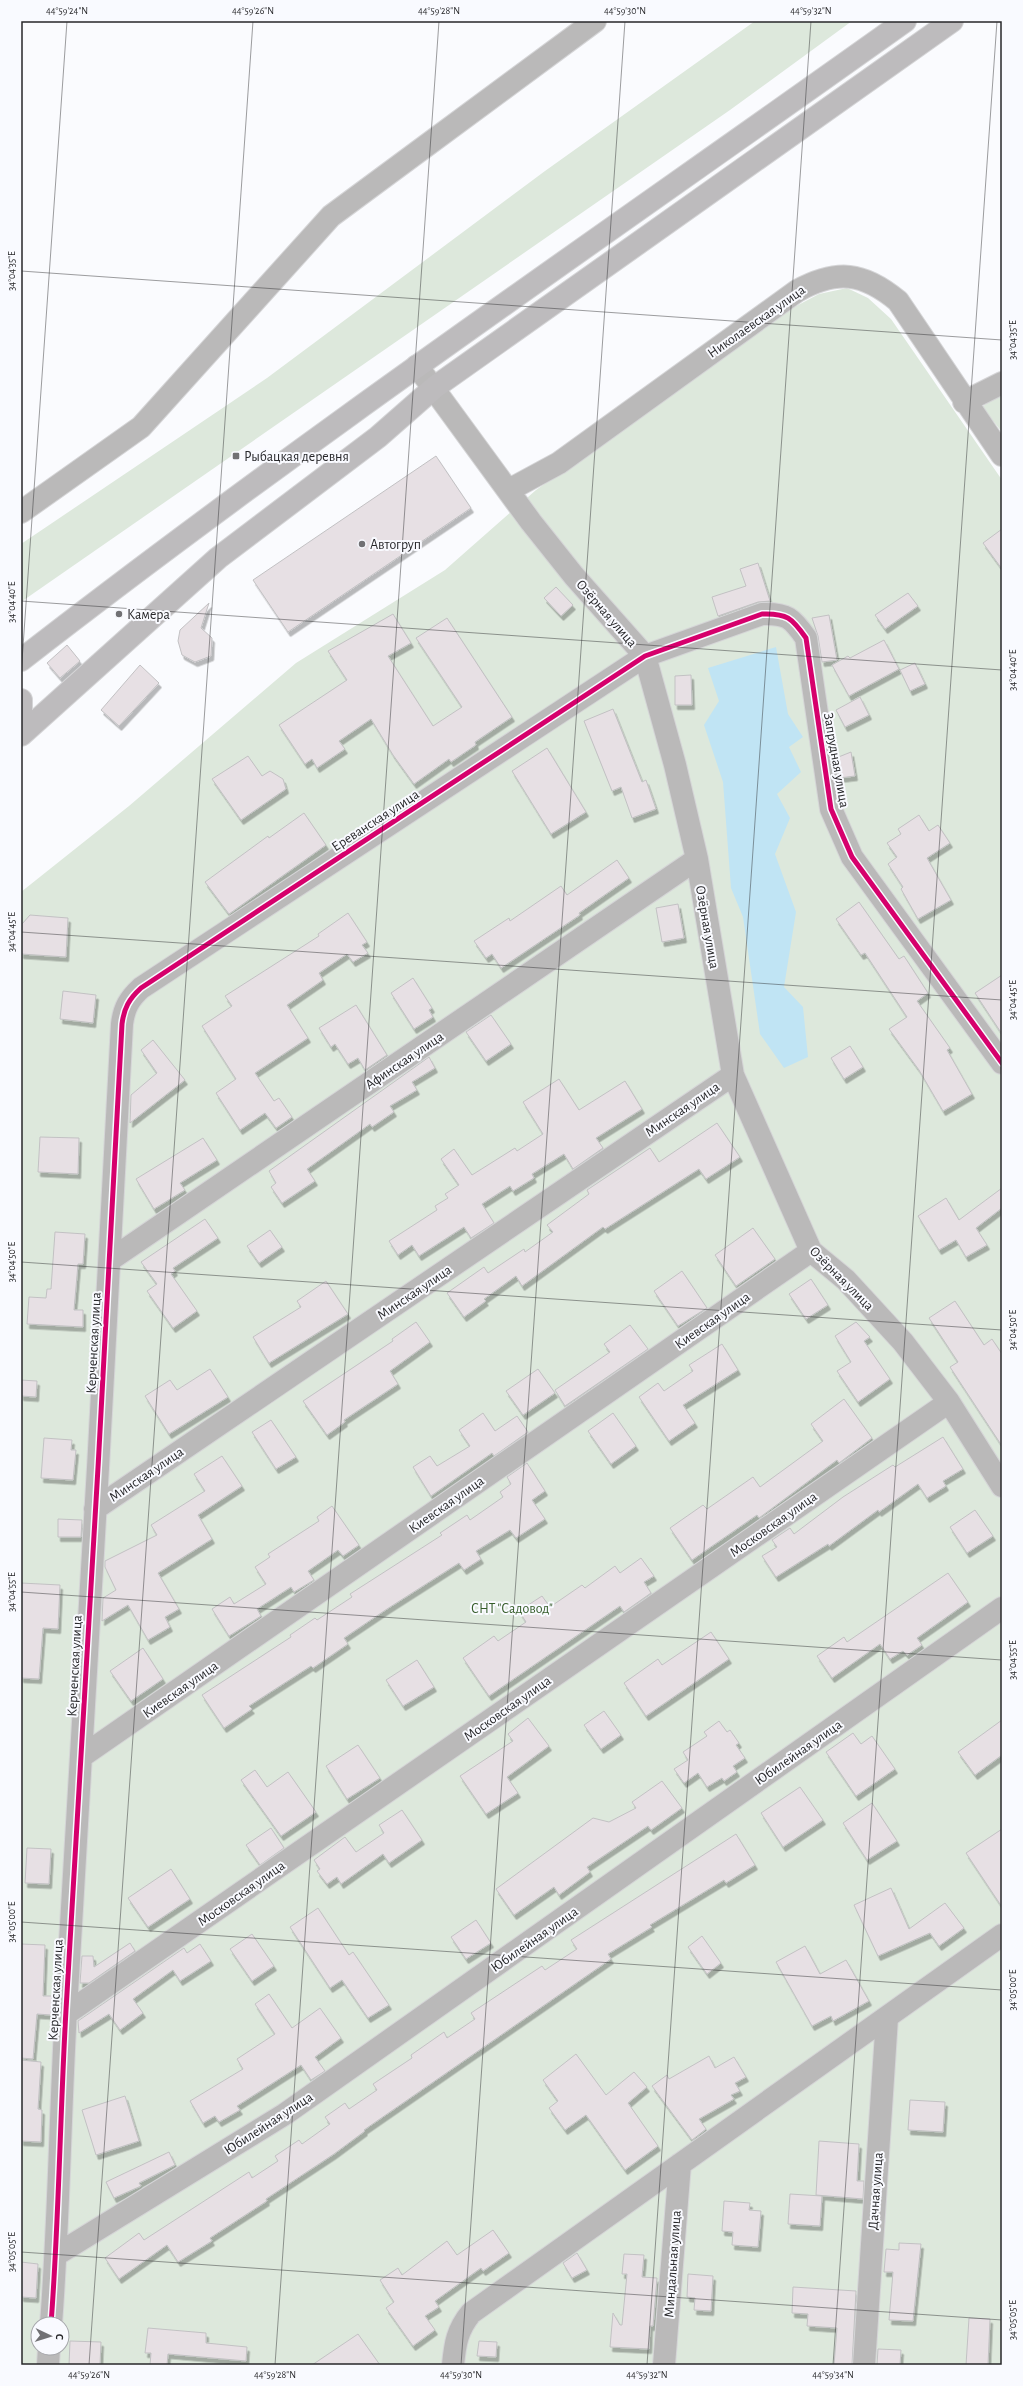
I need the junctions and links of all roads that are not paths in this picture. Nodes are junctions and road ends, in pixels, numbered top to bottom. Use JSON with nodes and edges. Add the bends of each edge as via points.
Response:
{"nodes":[{"id":1,"x":595,"y":21,"type":"edge"},
{"id":2,"x":906,"y":21,"type":"edge"},
{"id":3,"x":952,"y":21,"type":"edge"},
{"id":4,"x":417,"y":366,"type":"junction"},
{"id":5,"x":1002,"y":383,"type":"edge"},
{"id":6,"x":435,"y":387,"type":"junction"},
{"id":7,"x":964,"y":402,"type":"junction"},
{"id":8,"x":1002,"y":455,"type":"edge"},
{"id":9,"x":509,"y":490,"type":"junction"},
{"id":10,"x":21,"y":512,"type":"edge"},
{"id":11,"x":645,"y":656,"type":"junction"},
{"id":12,"x":21,"y":660,"type":"edge"},
{"id":13,"x":21,"y":700,"type":"edge"},
{"id":14,"x":21,"y":720,"type":"edge"},
{"id":15,"x":21,"y":735,"type":"edge"},
{"id":16,"x":697,"y":859,"type":"junction"},
{"id":17,"x":124,"y":1010,"type":"joint"},
{"id":18,"x":1002,"y":1063,"type":"edge"},
{"id":19,"x":733,"y":1075,"type":"junction"},
{"id":20,"x":811,"y":1251,"type":"junction"},
{"id":21,"x":110,"y":1260,"type":"junction"},
{"id":22,"x":949,"y":1402,"type":"junction"},
{"id":23,"x":1002,"y":1486,"type":"edge"},
{"id":24,"x":95,"y":1509,"type":"junction"},
{"id":25,"x":1002,"y":1608,"type":"edge"},
{"id":26,"x":81,"y":1757,"type":"junction"},
{"id":27,"x":1002,"y":1935,"type":"edge"},
{"id":28,"x":66,"y":2014,"type":"junction"},
{"id":29,"x":887,"y":2018,"type":"junction"},
{"id":30,"x":680,"y":2164,"type":"junction"},
{"id":31,"x":56,"y":2256,"type":"junction"},
{"id":32,"x":52,"y":2316,"type":"edge"},
{"id":33,"x":453,"y":2365,"type":"edge"},
{"id":34,"x":664,"y":2365,"type":"edge"},
{"id":35,"x":864,"y":2365,"type":"edge"}],
"edges":[{"from":1,"to":10,"type":"street","via":[[331,216],[141,427]]},
{"from":2,"to":4,"type":"main road"},
{"from":3,"to":6,"type":"main road"},
{"from":4,"to":6,"type":"street","name":"Озёрная улица"},
{"from":4,"to":12,"type":"main road","via":[[146,563]]},
{"from":5,"to":7,"type":"street"},
{"from":6,"to":9,"type":"street","name":"Озёрная улица"},
{"from":6,"to":15,"type":"main road","via":[[378,437],[218,558]]},
{"from":7,"to":8,"type":"street","name":"Николаевская улица"},
{"from":7,"to":9,"type":"street","name":"Николаевская улица","via":[[898,301],[881,287],[861,278],[838,276],[817,280],[797,291],[559,463]]},
{"from":9,"to":11,"type":"street","name":"Озёрная улица","via":[[574,576]]},
{"from":11,"to":16,"type":"street","name":"Озёрная улица","via":[[675,765]]},
{"from":11,"to":17,"type":"street","name":"Ереванская улица","via":[[141,988]]},
{"from":11,"to":18,"type":"street","name":"Запрудная улица","via":[[762,614],[780,613],[791,619],[806,638],[832,809],[852,857]]},
{"from":13,"to":14,"type":"main road"},
{"from":16,"to":19,"type":"street","name":"Озёрная улица"},
{"from":16,"to":21,"type":"street","name":"Афинская улица"},
{"from":17,"to":21,"type":"street","name":"Керченская улица"},
{"from":19,"to":20,"type":"street","name":"Озёрная улица"},
{"from":19,"to":24,"type":"street","name":"Минская улица"},
{"from":20,"to":22,"type":"street","name":"Озёрная улица","via":[[846,1280],[898,1336]]},
{"from":20,"to":26,"type":"street","name":"Киевская улица"},
{"from":21,"to":24,"type":"street","name":"Керченская улица"},
{"from":22,"to":23,"type":"street","name":"Озёрная улица"},
{"from":22,"to":28,"type":"street","name":"Московская улица"},
{"from":24,"to":26,"type":"street","name":"Керченская улица"},
{"from":25,"to":31,"type":"street","name":"Юбилейная улица","via":[[285,2114]]},
{"from":26,"to":28,"type":"street","name":"Керченская улица"},
{"from":27,"to":29,"type":"street"},
{"from":28,"to":31,"type":"street","name":"Керченская улица"},
{"from":29,"to":30,"type":"street"},
{"from":29,"to":35,"type":"street","name":"Дачная улица"},
{"from":30,"to":33,"type":"street","via":[[471,2313],[461,2325],[455,2340]]},
{"from":30,"to":34,"type":"street","name":"Миндальная улица"},
{"from":31,"to":32,"type":"street","name":"Керченская улица"}]}
